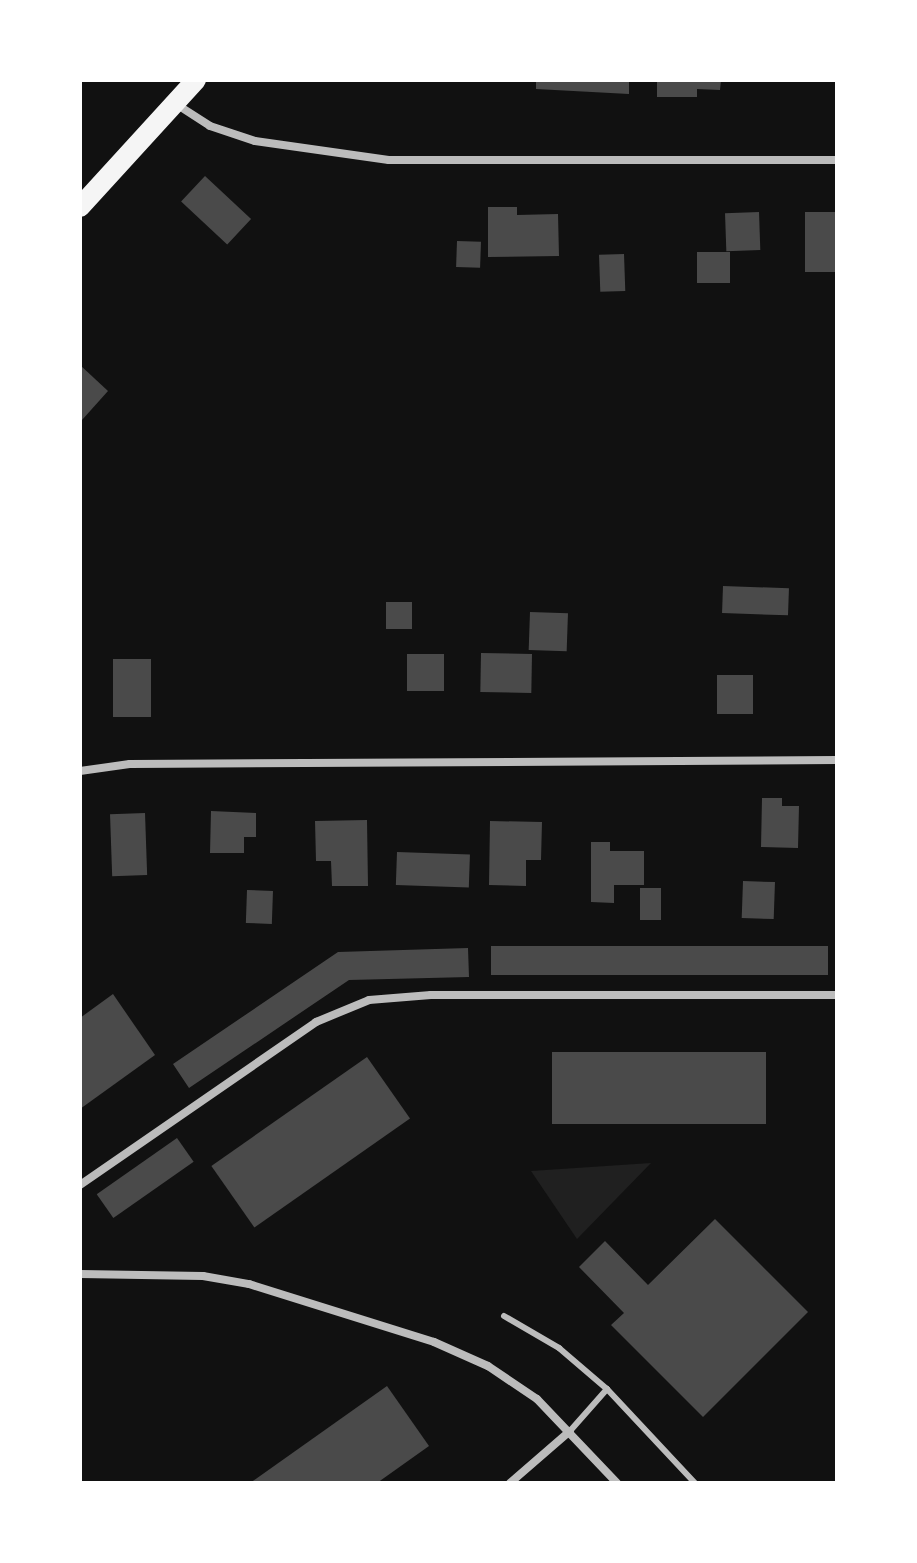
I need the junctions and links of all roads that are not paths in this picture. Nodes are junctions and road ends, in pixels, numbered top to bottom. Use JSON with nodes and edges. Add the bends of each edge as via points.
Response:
{"nodes":[{"id":1,"x":196,"y":80,"type":"edge"},
{"id":2,"x":175,"y":103,"type":"junction"},
{"id":3,"x":837,"y":160,"type":"edge"},
{"id":4,"x":80,"y":207,"type":"edge"},
{"id":5,"x":837,"y":760,"type":"edge"},
{"id":6,"x":80,"y":771,"type":"edge"},
{"id":7,"x":837,"y":995,"type":"edge"},
{"id":8,"x":80,"y":1185,"type":"edge"},
{"id":9,"x":80,"y":1274,"type":"edge"},
{"id":10,"x":504,"y":1316,"type":"dead end"},
{"id":11,"x":607,"y":1389,"type":"junction"},
{"id":12,"x":570,"y":1431,"type":"junction"},
{"id":13,"x":510,"y":1483,"type":"edge"},
{"id":14,"x":617,"y":1483,"type":"edge"},
{"id":15,"x":695,"y":1483,"type":"edge"}],
"edges":[{"from":1,"to":2,"type":"main road"},
{"from":2,"to":3,"type":"street","via":[[210,126],[255,141],[389,160]]},
{"from":2,"to":4,"type":"main road"},
{"from":5,"to":6,"type":"street","via":[[130,764]]},
{"from":7,"to":8,"type":"street","via":[[431,995],[369,1000],[316,1022]]},
{"from":9,"to":12,"type":"street","via":[[203,1276],[299,1297],[434,1342],[488,1366],[537,1399]]},
{"from":10,"to":11,"type":"lane","via":[[559,1348]]},
{"from":11,"to":12,"type":"lane"},
{"from":11,"to":15,"type":"lane"},
{"from":12,"to":13,"type":"street"},
{"from":12,"to":14,"type":"street"}]}
